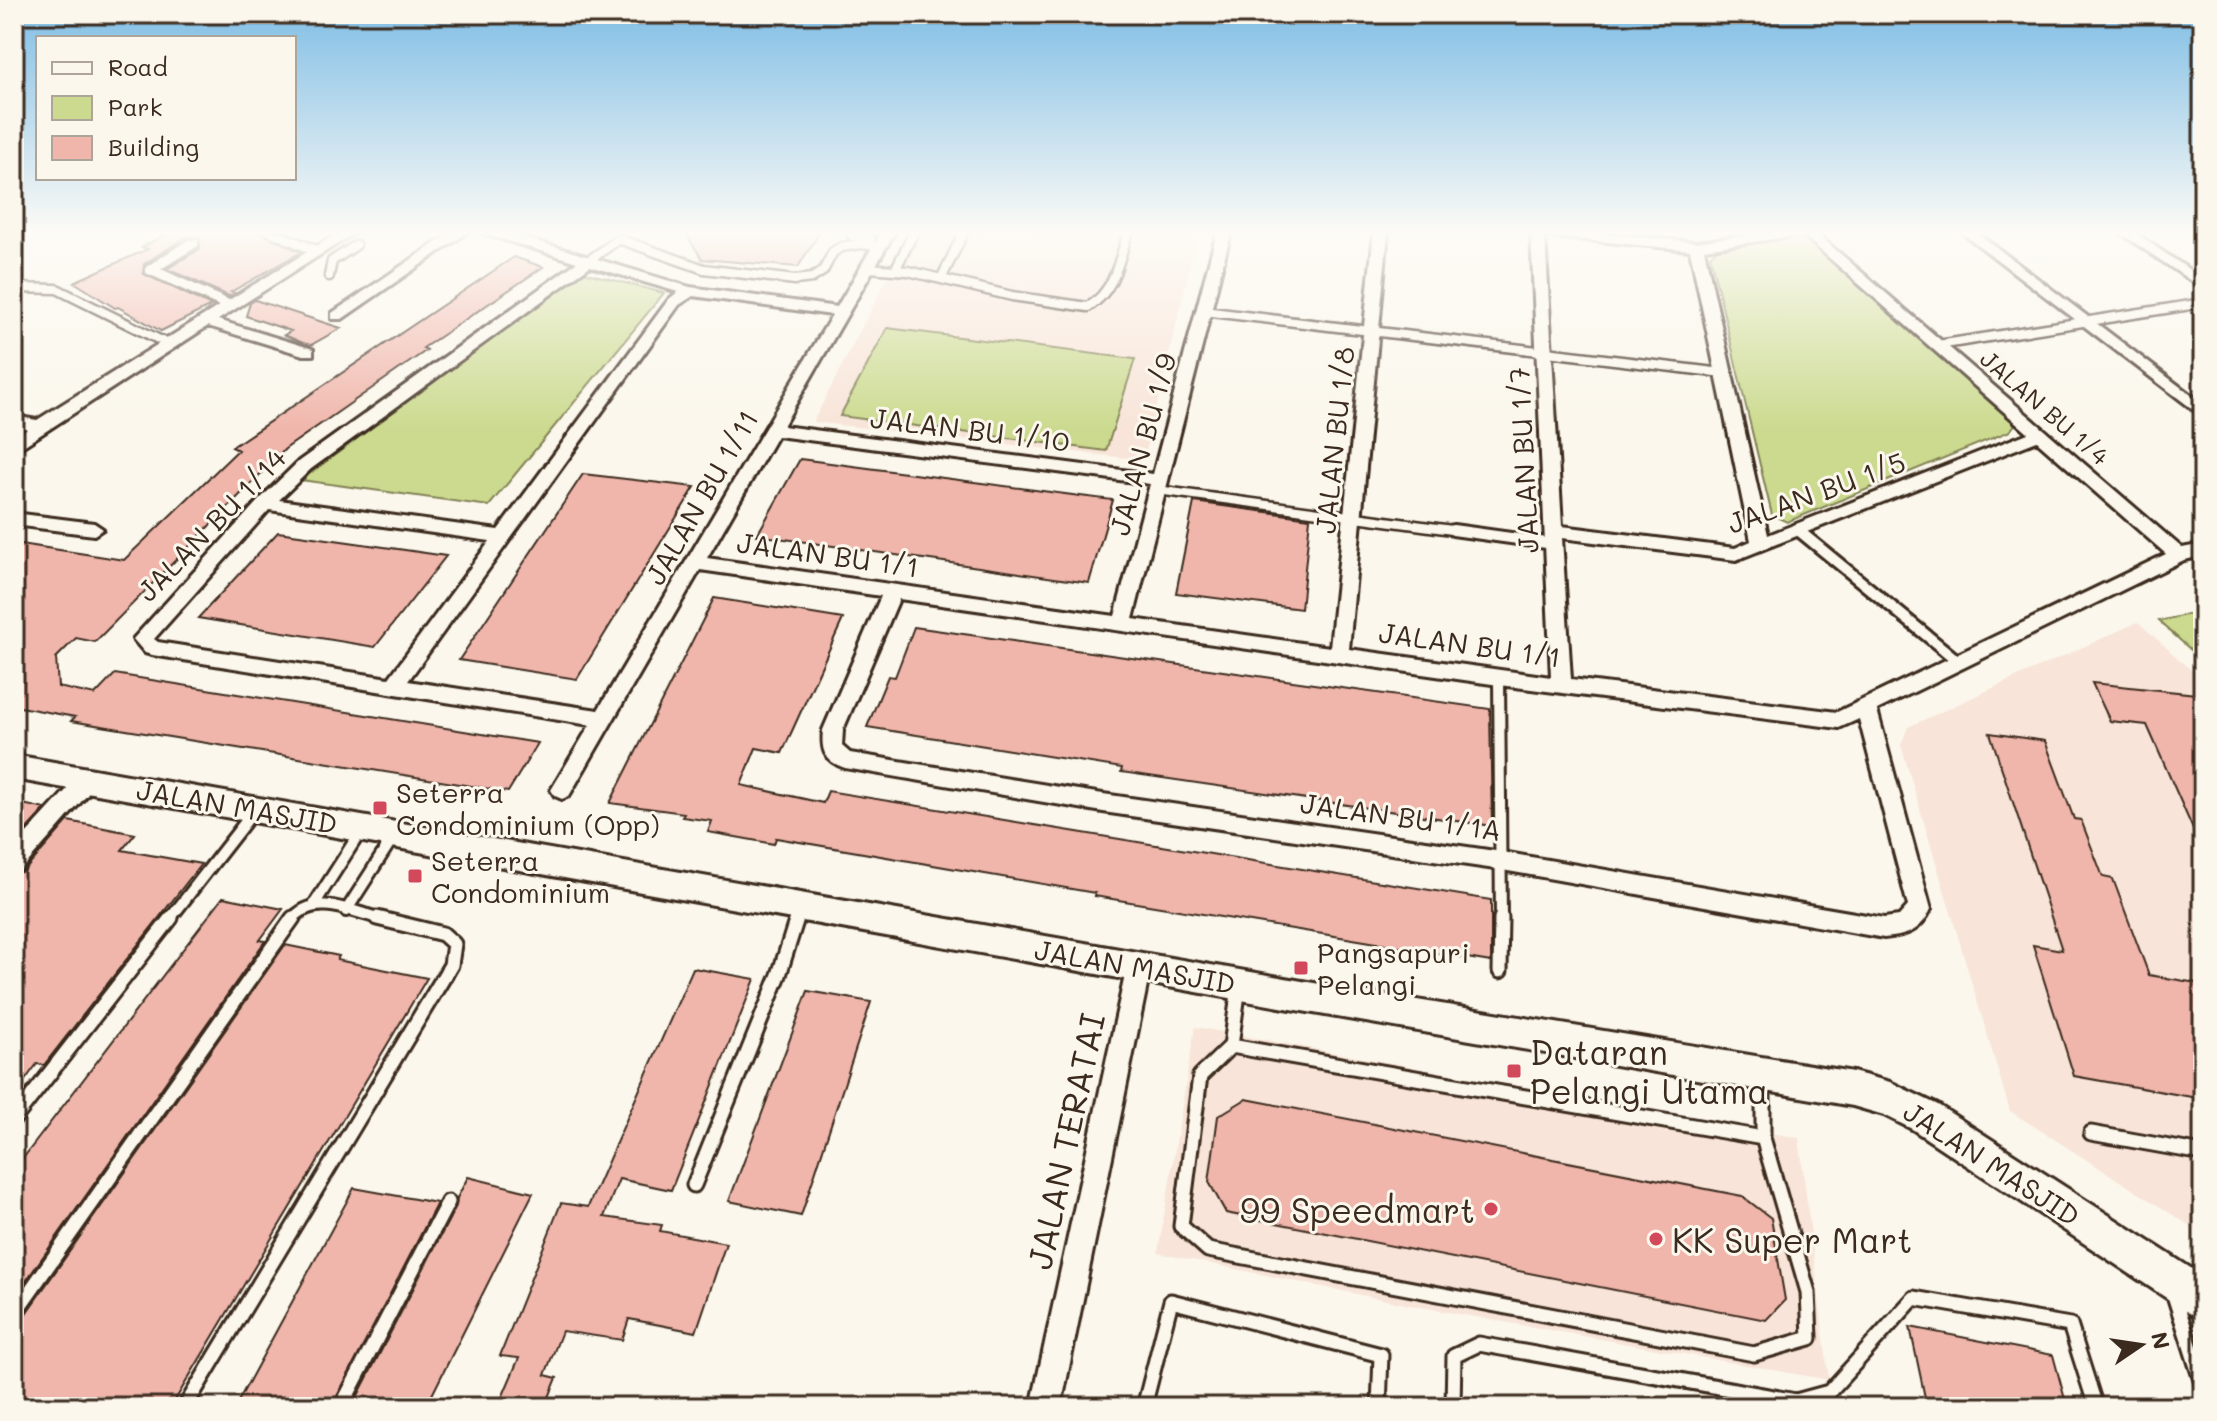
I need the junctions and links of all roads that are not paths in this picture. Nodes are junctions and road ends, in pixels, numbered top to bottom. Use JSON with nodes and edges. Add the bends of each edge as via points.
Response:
{"nodes":[{"id":1,"x":76,"y":298,"type":"edge"},
{"id":2,"x":214,"y":298,"type":"edge"},
{"id":3,"x":243,"y":298,"type":"edge"},
{"id":4,"x":363,"y":298,"type":"edge"},
{"id":5,"x":536,"y":298,"type":"edge"},
{"id":6,"x":679,"y":298,"type":"edge"},
{"id":7,"x":743,"y":298,"type":"edge"},
{"id":8,"x":850,"y":298,"type":"edge"},
{"id":9,"x":1028,"y":298,"type":"edge"},
{"id":10,"x":1102,"y":298,"type":"edge"},
{"id":11,"x":1206,"y":298,"type":"edge"},
{"id":12,"x":1374,"y":298,"type":"edge"},
{"id":13,"x":1542,"y":298,"type":"edge"},
{"id":14,"x":1707,"y":298,"type":"edge"},
{"id":15,"x":1884,"y":298,"type":"edge"},
{"id":16,"x":2054,"y":298,"type":"edge"},
{"id":17,"x":2203,"y":303,"type":"edge"},
{"id":18,"x":231,"y":306,"type":"junction"},
{"id":19,"x":1203,"y":311,"type":"junction"},
{"id":20,"x":842,"y":312,"type":"junction"},
{"id":21,"x":337,"y":316,"type":"dead end"},
{"id":22,"x":207,"y":321,"type":"junction"},
{"id":23,"x":2085,"y":322,"type":"junction"},
{"id":24,"x":1371,"y":331,"type":"junction"},
{"id":25,"x":168,"y":344,"type":"junction"},
{"id":26,"x":1938,"y":345,"type":"junction"},
{"id":27,"x":1544,"y":351,"type":"junction"},
{"id":28,"x":308,"y":352,"type":"dead end"},
{"id":29,"x":1723,"y":373,"type":"junction"},
{"id":30,"x":2203,"y":412,"type":"edge"},
{"id":31,"x":14,"y":421,"type":"edge"},
{"id":32,"x":40,"y":426,"type":"junction"},
{"id":33,"x":773,"y":430,"type":"junction"},
{"id":34,"x":2040,"y":434,"type":"junction"},
{"id":35,"x":14,"y":447,"type":"edge"},
{"id":36,"x":1159,"y":485,"type":"junction"},
{"id":37,"x":265,"y":504,"type":"junction"},
{"id":38,"x":1353,"y":516,"type":"junction"},
{"id":39,"x":14,"y":519,"type":"edge"},
{"id":40,"x":94,"y":529,"type":"dead end"},
{"id":41,"x":1798,"y":530,"type":"junction"},
{"id":42,"x":499,"y":536,"type":"junction"},
{"id":43,"x":1553,"y":537,"type":"junction"},
{"id":44,"x":1761,"y":545,"type":"junction"},
{"id":45,"x":2203,"y":550,"type":"edge"},
{"id":46,"x":2179,"y":555,"type":"junction"},
{"id":47,"x":695,"y":563,"type":"junction"},
{"id":48,"x":893,"y":591,"type":"junction"},
{"id":49,"x":1123,"y":623,"type":"junction"},
{"id":50,"x":1339,"y":654,"type":"junction"},
{"id":51,"x":1959,"y":662,"type":"junction"},
{"id":52,"x":1499,"y":678,"type":"junction"},
{"id":53,"x":394,"y":685,"type":"junction"},
{"id":54,"x":1561,"y":685,"type":"junction"},
{"id":55,"x":1866,"y":707,"type":"junction"},
{"id":56,"x":604,"y":719,"type":"junction"},
{"id":57,"x":14,"y":767,"type":"edge"},
{"id":58,"x":88,"y":780,"type":"junction"},
{"id":59,"x":562,"y":790,"type":"dead end"},
{"id":60,"x":255,"y":810,"type":"junction"},
{"id":61,"x":363,"y":828,"type":"junction"},
{"id":62,"x":395,"y":834,"type":"junction"},
{"id":63,"x":1502,"y":861,"type":"junction"},
{"id":64,"x":14,"y":862,"type":"edge"},
{"id":65,"x":315,"y":903,"type":"junction"},
{"id":66,"x":801,"y":908,"type":"junction"},
{"id":67,"x":346,"y":911,"type":"junction"},
{"id":68,"x":1139,"y":966,"type":"junction"},
{"id":69,"x":1500,"y":971,"type":"dead end"},
{"id":70,"x":1240,"y":985,"type":"junction"},
{"id":71,"x":1231,"y":1046,"type":"junction"},
{"id":72,"x":1763,"y":1075,"type":"junction"},
{"id":73,"x":14,"y":1119,"type":"edge"},
{"id":74,"x":2091,"y":1133,"type":"dead end"},
{"id":75,"x":1763,"y":1138,"type":"junction"},
{"id":76,"x":2203,"y":1153,"type":"edge"},
{"id":77,"x":694,"y":1185,"type":"dead end"},
{"id":78,"x":448,"y":1202,"type":"dead end"},
{"id":79,"x":2169,"y":1278,"type":"junction"},
{"id":80,"x":2203,"y":1299,"type":"edge"},
{"id":81,"x":14,"y":1314,"type":"edge"},
{"id":82,"x":2203,"y":1386,"type":"edge"},
{"id":83,"x":185,"y":1407,"type":"edge"},
{"id":84,"x":341,"y":1407,"type":"edge"},
{"id":85,"x":1046,"y":1407,"type":"edge"},
{"id":86,"x":1144,"y":1407,"type":"edge"},
{"id":87,"x":1379,"y":1407,"type":"edge"},
{"id":88,"x":1453,"y":1407,"type":"edge"},
{"id":89,"x":2096,"y":1407,"type":"edge"}],
"edges":[{"from":1,"to":25,"type":"lane"},
{"from":2,"to":18,"type":"street"},
{"from":3,"to":18,"type":"street"},
{"from":4,"to":21,"type":"street"},
{"from":5,"to":37,"type":"street","name":"JALAN BU 1/14","via":[[305,465]]},
{"from":6,"to":42,"type":"street"},
{"from":7,"to":20,"type":"street"},
{"from":8,"to":20,"type":"street","name":"JALAN BU 1/11"},
{"from":9,"to":10,"type":"lane","via":[[1088,307]]},
{"from":11,"to":19,"type":"street","name":"JALAN BU 1/9"},
{"from":12,"to":24,"type":"street","name":"JALAN BU 1/8"},
{"from":13,"to":27,"type":"street","name":"JALAN BU 1/7"},
{"from":14,"to":29,"type":"street"},
{"from":15,"to":26,"type":"street","name":"JALAN BU 1/4"},
{"from":16,"to":23,"type":"street"},
{"from":17,"to":23,"type":"lane"},
{"from":18,"to":22,"type":"street"},
{"from":19,"to":24,"type":"lane"},
{"from":19,"to":36,"type":"street","name":"JALAN BU 1/9"},
{"from":20,"to":33,"type":"street","name":"JALAN BU 1/11"},
{"from":22,"to":25,"type":"street"},
{"from":22,"to":28,"type":"street"},
{"from":23,"to":26,"type":"lane"},
{"from":23,"to":30,"type":"street"},
{"from":24,"to":27,"type":"lane"},
{"from":24,"to":38,"type":"street","name":"JALAN BU 1/8"},
{"from":25,"to":32,"type":"street"},
{"from":26,"to":34,"type":"street","name":"JALAN BU 1/4"},
{"from":27,"to":29,"type":"lane"},
{"from":27,"to":43,"type":"street","name":"JALAN BU 1/7"},
{"from":29,"to":44,"type":"street"},
{"from":31,"to":32,"type":"street"},
{"from":32,"to":35,"type":"street"},
{"from":33,"to":36,"type":"street","name":"JALAN BU 1/10"},
{"from":33,"to":47,"type":"street","name":"JALAN BU 1/11"},
{"from":34,"to":41,"type":"street","name":"JALAN BU 1/5"},
{"from":34,"to":46,"type":"street","name":"JALAN BU 1/4"},
{"from":36,"to":38,"type":"lane"},
{"from":36,"to":49,"type":"street","name":"JALAN BU 1/9"},
{"from":37,"to":42,"type":"street"},
{"from":37,"to":53,"type":"street","name":"JALAN BU 1/14","via":[[143,639],[152,648]]},
{"from":38,"to":43,"type":"lane"},
{"from":38,"to":50,"type":"street","name":"JALAN BU 1/8"},
{"from":39,"to":40,"type":"street"},
{"from":41,"to":44,"type":"street","name":"JALAN BU 1/5"},
{"from":41,"to":51,"type":"lane"},
{"from":42,"to":53,"type":"street"},
{"from":43,"to":44,"type":"street","name":"JALAN BU 1/5","via":[[1736,554]]},
{"from":43,"to":54,"type":"street","name":"JALAN BU 1/7"},
{"from":45,"to":46,"type":"street","name":"JALAN BU 1/1"},
{"from":46,"to":51,"type":"street","name":"JALAN BU 1/1"},
{"from":47,"to":48,"type":"street","name":"JALAN BU 1/1"},
{"from":47,"to":56,"type":"street","name":"JALAN BU 1/11"},
{"from":48,"to":49,"type":"street","name":"JALAN BU 1/1"},
{"from":48,"to":63,"type":"street","name":"JALAN BU 1/1A","via":[[833,730],[831,749],[845,760]]},
{"from":49,"to":50,"type":"street","name":"JALAN BU 1/1"},
{"from":50,"to":52,"type":"street","name":"JALAN BU 1/1"},
{"from":51,"to":55,"type":"street","name":"JALAN BU 1/1"},
{"from":52,"to":54,"type":"street","name":"JALAN BU 1/1"},
{"from":52,"to":63,"type":"lane"},
{"from":53,"to":56,"type":"street","name":"JALAN BU 1/14"},
{"from":54,"to":55,"type":"street","name":"JALAN BU 1/1","via":[[1839,720]]},
{"from":55,"to":63,"type":"street","name":"JALAN BU 1/1A","via":[[1920,909],[1905,926],[1884,928]]},
{"from":56,"to":59,"type":"street","name":"JALAN BU 1/11"},
{"from":57,"to":58,"type":"street","name":"JALAN MASJID"},
{"from":58,"to":60,"type":"street","name":"JALAN MASJID"},
{"from":58,"to":64,"type":"street"},
{"from":60,"to":61,"type":"street","name":"JALAN MASJID"},
{"from":60,"to":73,"type":"lane"},
{"from":61,"to":62,"type":"street","name":"JALAN MASJID"},
{"from":61,"to":65,"type":"lane"},
{"from":62,"to":66,"type":"street","name":"JALAN MASJID"},
{"from":62,"to":67,"type":"lane"},
{"from":63,"to":69,"type":"lane"},
{"from":65,"to":67,"type":"lane"},
{"from":65,"to":81,"type":"lane","via":[[289,920]]},
{"from":66,"to":68,"type":"street","name":"JALAN MASJID"},
{"from":66,"to":77,"type":"lane"},
{"from":67,"to":83,"type":"lane","via":[[443,934],[454,944],[451,965]]},
{"from":68,"to":70,"type":"street","name":"JALAN MASJID"},
{"from":68,"to":85,"type":"street","name":"JALAN TERATAI"},
{"from":70,"to":71,"type":"lane"},
{"from":70,"to":72,"type":"street","name":"JALAN MASJID"},
{"from":71,"to":75,"type":"lane"},
{"from":71,"to":75,"type":"lane","via":[[1200,1076],[1181,1226],[1208,1250],[1754,1354],[1810,1338],[1808,1292]]},
{"from":72,"to":75,"type":"lane"},
{"from":72,"to":79,"type":"street","name":"JALAN MASJID","via":[[1890,1099]]},
{"from":74,"to":76,"type":"lane"},
{"from":78,"to":84,"type":"lane"},
{"from":79,"to":80,"type":"street","name":"JALAN MASJID"},
{"from":79,"to":82,"type":"lane"},
{"from":86,"to":87,"type":"lane","via":[[1171,1301],[1381,1355]]},
{"from":88,"to":89,"type":"lane","via":[[1454,1356],[1479,1344],[1796,1401],[1829,1392],[1914,1298],[2070,1325]]}]}
